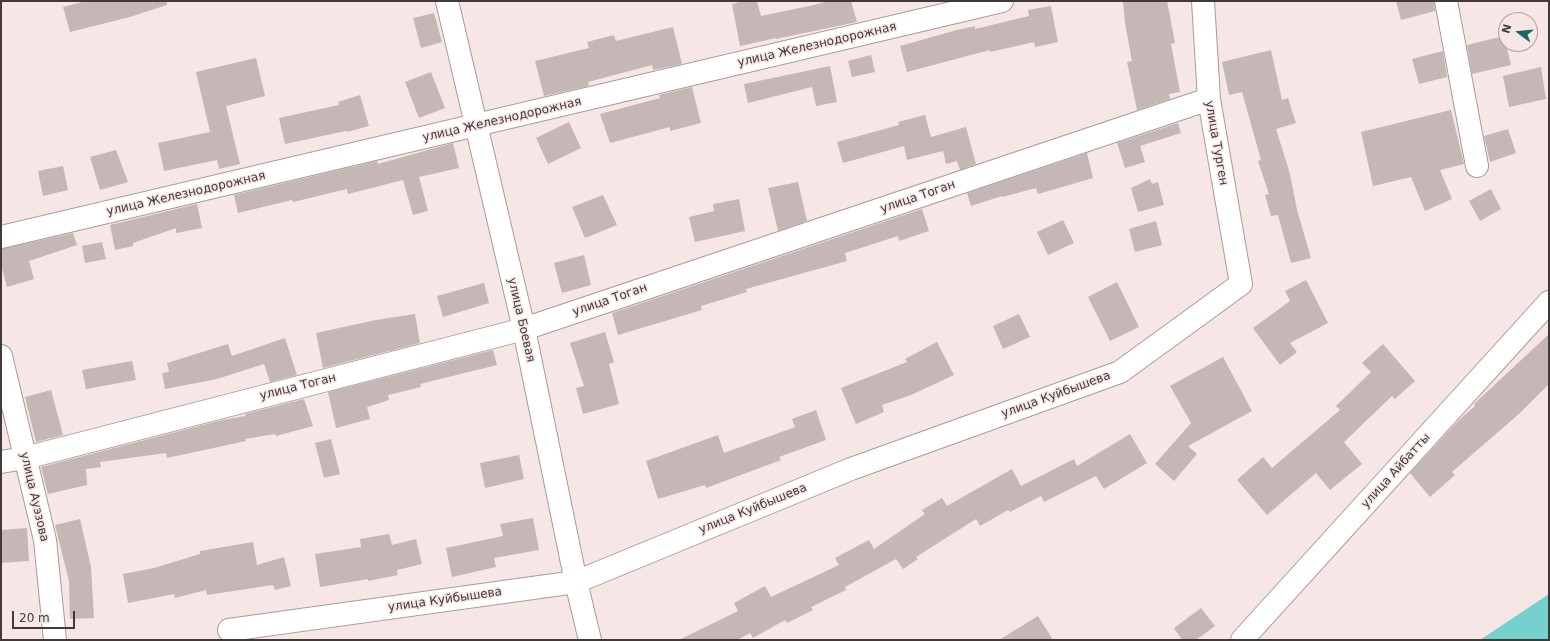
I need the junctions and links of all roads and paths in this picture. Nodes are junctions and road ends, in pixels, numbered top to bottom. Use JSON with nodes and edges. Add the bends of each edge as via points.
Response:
{"nodes":[{"id":1,"x":447,"y":1,"type":"edge"},
{"id":2,"x":1002,"y":1,"type":"edge"},
{"id":3,"x":1203,"y":1,"type":"edge"},
{"id":4,"x":1446,"y":1,"type":"edge"},
{"id":5,"x":1209,"y":99,"type":"junction"},
{"id":6,"x":476,"y":126,"type":"junction"},
{"id":7,"x":1476,"y":166,"type":"dead end"},
{"id":8,"x":1,"y":237,"type":"edge"},
{"id":9,"x":1241,"y":284,"type":"joint"},
{"id":10,"x":1549,"y":302,"type":"edge"},
{"id":11,"x":524,"y":329,"type":"junction"},
{"id":12,"x":1,"y":356,"type":"edge"},
{"id":13,"x":25,"y":458,"type":"junction"},
{"id":14,"x":1,"y":462,"type":"edge"},
{"id":15,"x":576,"y":582,"type":"junction"},
{"id":16,"x":229,"y":630,"type":"dead end"},
{"id":17,"x":55,"y":640,"type":"edge"},
{"id":18,"x":590,"y":640,"type":"edge"},
{"id":19,"x":1242,"y":640,"type":"edge"}],
"edges":[{"from":1,"to":6,"type":"street","name":"улица Боевая"},
{"from":2,"to":6,"type":"street","name":"улица Железнодорожная"},
{"from":3,"to":5,"type":"street","name":"улица Турген"},
{"from":4,"to":7,"type":"street"},
{"from":5,"to":9,"type":"street","name":"улица Турген"},
{"from":5,"to":11,"type":"street","name":"улица Тоган"},
{"from":6,"to":8,"type":"street","name":"улица Железнодорожная"},
{"from":6,"to":11,"type":"street","name":"улица Боевая"},
{"from":9,"to":15,"type":"street","name":"улица Куйбышева","via":[[1120,372],[851,469]]},
{"from":10,"to":19,"type":"street","name":"улица Айбатты"},
{"from":11,"to":13,"type":"street","name":"улица Тоган"},
{"from":11,"to":15,"type":"street","name":"улица Боевая"},
{"from":12,"to":13,"type":"street","name":"улица Ауэзова"},
{"from":13,"to":14,"type":"street","name":"улица Тоган"},
{"from":13,"to":17,"type":"street","name":"улица Ауэзова","via":[[45,540]]},
{"from":15,"to":16,"type":"street","name":"улица Куйбышева"},
{"from":15,"to":18,"type":"street","name":"улица Боевая"}]}
